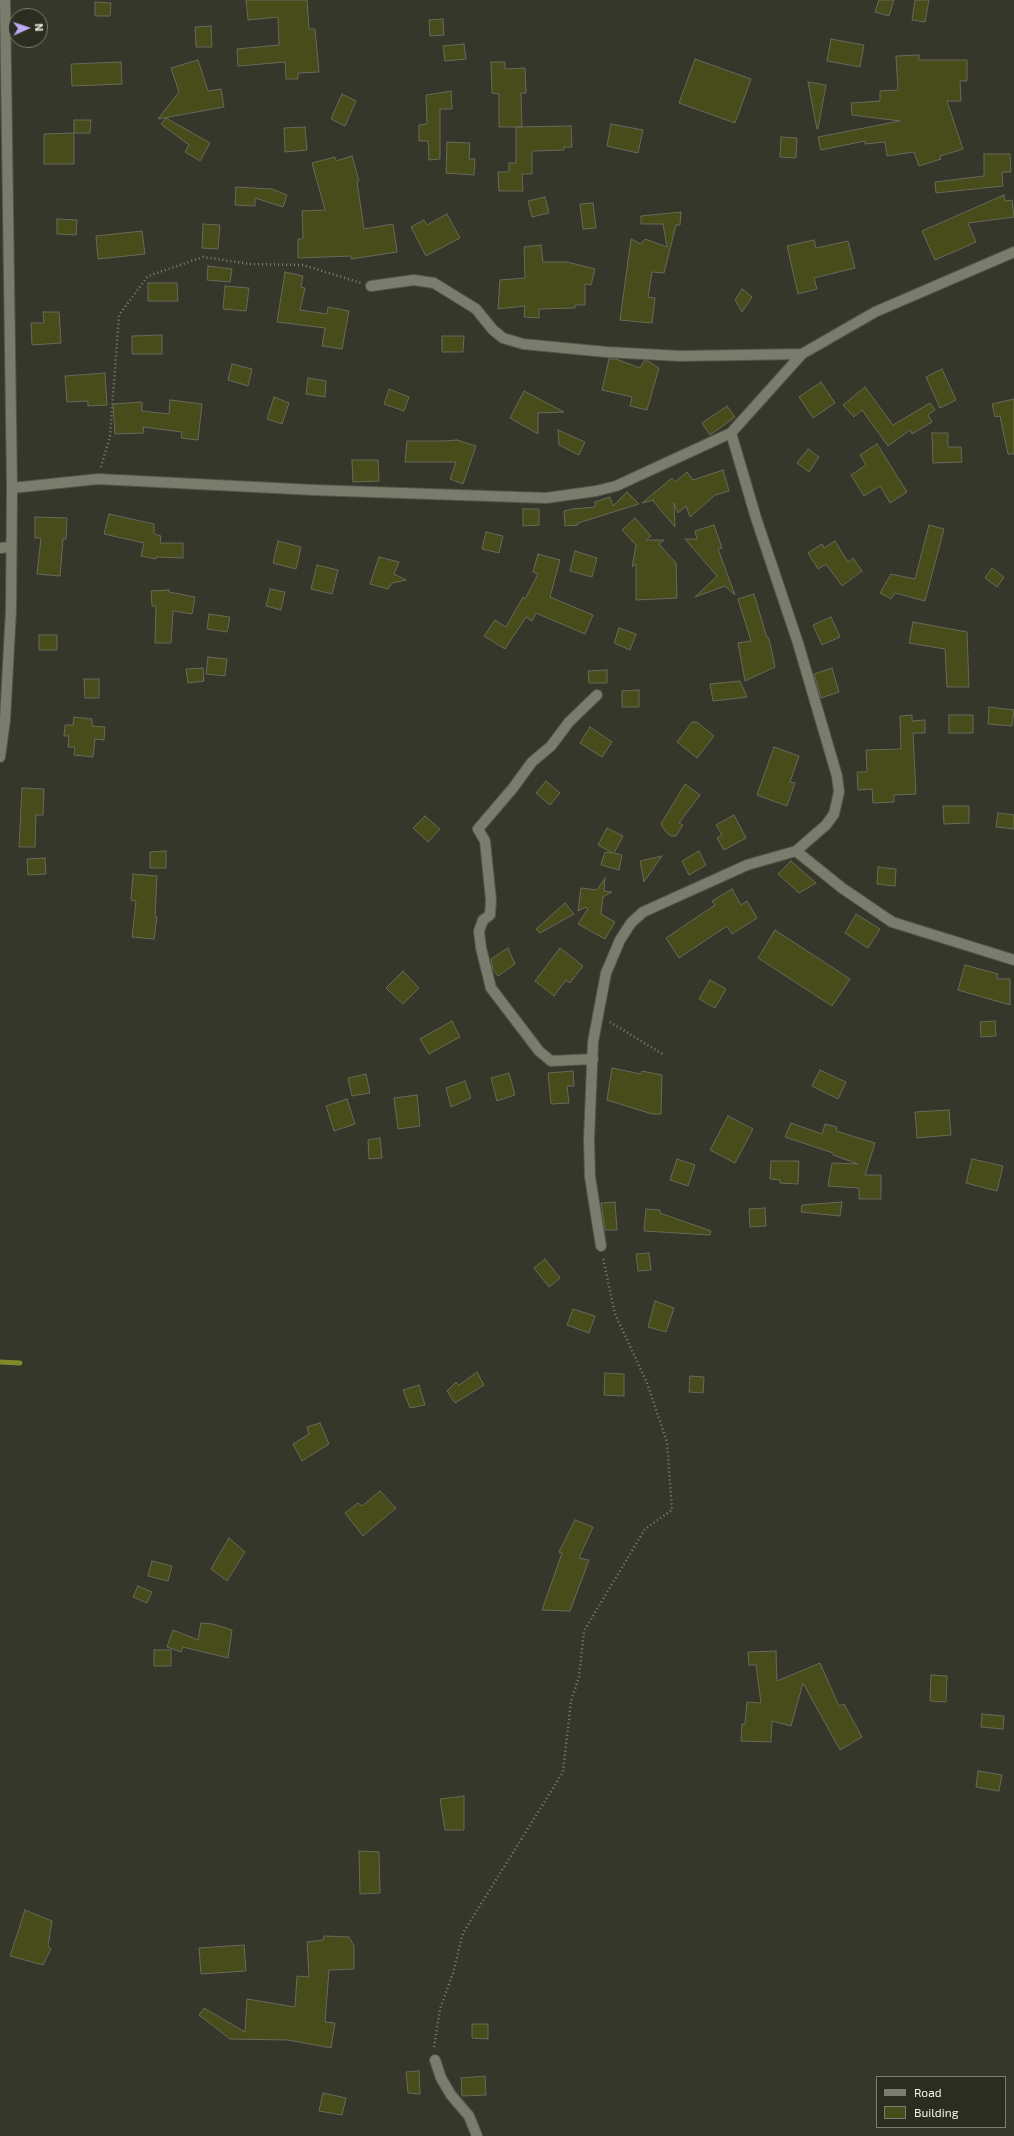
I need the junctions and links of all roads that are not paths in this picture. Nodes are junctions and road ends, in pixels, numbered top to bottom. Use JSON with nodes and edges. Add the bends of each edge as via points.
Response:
{"nodes":[{"id":1,"x":6,"y":0,"type":"edge"},
{"id":2,"x":1014,"y":252,"type":"edge"},
{"id":3,"x":371,"y":286,"type":"road end"},
{"id":4,"x":802,"y":354,"type":"junction"},
{"id":5,"x":731,"y":434,"type":"junction"},
{"id":6,"x":12,"y":488,"type":"junction"},
{"id":7,"x":11,"y":547,"type":"junction"},
{"id":8,"x":0,"y":548,"type":"edge"},
{"id":9,"x":597,"y":695,"type":"dead end"},
{"id":10,"x":0,"y":757,"type":"edge"},
{"id":11,"x":796,"y":851,"type":"junction"},
{"id":12,"x":1014,"y":960,"type":"edge"},
{"id":13,"x":592,"y":1059,"type":"junction"},
{"id":14,"x":601,"y":1246,"type":"road end"},
{"id":15,"x":435,"y":2060,"type":"road end"},
{"id":16,"x":477,"y":2136,"type":"edge"}],
"edges":[{"from":1,"to":6,"type":"street"},
{"from":2,"to":4,"type":"street","via":[[875,312]]},
{"from":3,"to":4,"type":"street","via":[[414,280],[434,283],[476,309],[503,338],[523,344],[680,356]]},
{"from":4,"to":5,"type":"street"},
{"from":5,"to":6,"type":"street","via":[[616,486],[546,498],[98,479]]},
{"from":5,"to":11,"type":"street","via":[[798,643],[837,776],[839,792],[834,814],[826,825]]},
{"from":6,"to":7,"type":"street"},
{"from":7,"to":8,"type":"street"},
{"from":7,"to":10,"type":"street","via":[[11,610],[5,720]]},
{"from":9,"to":13,"type":"street","via":[[569,722],[551,746],[532,762],[478,829],[484,841],[491,900],[490,915],[483,920],[479,931],[491,988],[539,1052],[552,1061]]},
{"from":11,"to":12,"type":"street","via":[[842,888],[892,922]]},
{"from":11,"to":13,"type":"street","via":[[747,865],[643,912],[631,923],[620,940],[606,973]]},
{"from":13,"to":14,"type":"street","via":[[590,1177]]},
{"from":15,"to":16,"type":"street","via":[[441,2078],[469,2116]]}]}
